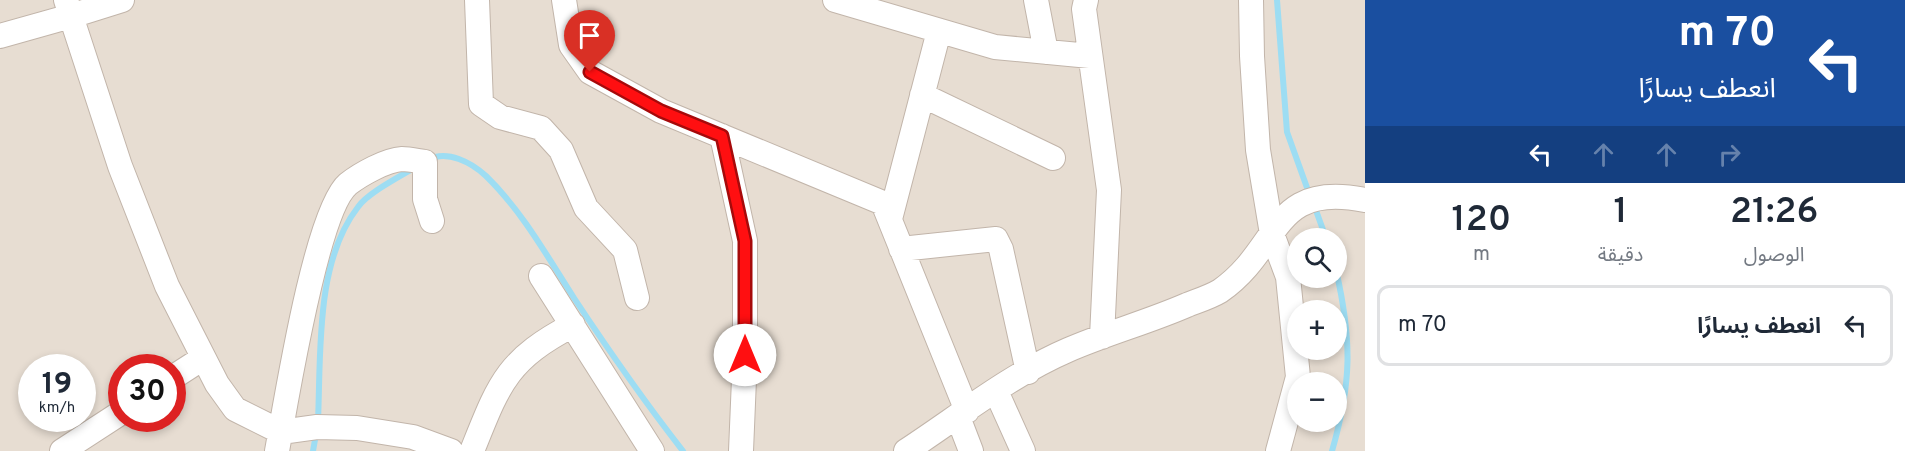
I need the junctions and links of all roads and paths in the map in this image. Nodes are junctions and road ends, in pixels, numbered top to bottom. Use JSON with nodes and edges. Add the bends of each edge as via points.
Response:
{"nodes":[{"id":1,"x":122,"y":0,"type":"edge"},
{"id":2,"x":477,"y":0,"type":"edge"},
{"id":3,"x":564,"y":0,"type":"edge"},
{"id":4,"x":835,"y":0,"type":"edge"},
{"id":5,"x":1036,"y":0,"type":"edge"},
{"id":6,"x":1086,"y":0,"type":"edge"},
{"id":7,"x":1251,"y":0,"type":"edge"},
{"id":8,"x":68,"y":8,"type":"edge"},
{"id":9,"x":939,"y":31,"type":"junction"},
{"id":10,"x":0,"y":36,"type":"edge"},
{"id":11,"x":1047,"y":52,"type":"junction"},
{"id":12,"x":1090,"y":56,"type":"junction"},
{"id":13,"x":922,"y":95,"type":"junction"},
{"id":14,"x":722,"y":136,"type":"junction"},
{"id":15,"x":1053,"y":158,"type":"dead end"},
{"id":16,"x":1365,"y":200,"type":"edge"},
{"id":17,"x":890,"y":219,"type":"junction"},
{"id":18,"x":432,"y":221,"type":"dead end"},
{"id":19,"x":1272,"y":234,"type":"junction"},
{"id":20,"x":902,"y":249,"type":"junction"},
{"id":21,"x":541,"y":276,"type":"dead end"},
{"id":22,"x":637,"y":298,"type":"dead end"},
{"id":23,"x":573,"y":325,"type":"junction"},
{"id":24,"x":1102,"y":337,"type":"junction"},
{"id":25,"x":203,"y":358,"type":"junction"},
{"id":26,"x":186,"y":369,"type":"edge"},
{"id":27,"x":1028,"y":372,"type":"junction"},
{"id":28,"x":996,"y":391,"type":"junction"},
{"id":29,"x":963,"y":414,"type":"junction"},
{"id":30,"x":108,"y":421,"type":"edge"},
{"id":31,"x":279,"y":442,"type":"edge"},
{"id":32,"x":62,"y":451,"type":"edge"},
{"id":33,"x":451,"y":451,"type":"edge"},
{"id":34,"x":472,"y":451,"type":"edge"},
{"id":35,"x":652,"y":451,"type":"edge"},
{"id":36,"x":741,"y":451,"type":"edge"},
{"id":37,"x":906,"y":451,"type":"edge"},
{"id":38,"x":971,"y":451,"type":"edge"},
{"id":39,"x":1023,"y":451,"type":"edge"},
{"id":40,"x":1278,"y":451,"type":"edge"}],
"edges":[{"from":1,"to":8,"type":"street"},
{"from":2,"to":22,"type":"street","via":[[481,104],[500,117],[542,128],[561,150],[586,208],[625,250]]},
{"from":3,"to":14,"type":"street","via":[[571,45],[590,72],[661,111]]},
{"from":4,"to":9,"type":"street"},
{"from":5,"to":11,"type":"street"},
{"from":6,"to":12,"type":"street"},
{"from":7,"to":19,"type":"street","via":[[1258,150]]},
{"from":8,"to":10,"type":"street"},
{"from":8,"to":25,"type":"street","via":[[120,166],[166,286]]},
{"from":9,"to":11,"type":"street","via":[[995,47]]},
{"from":9,"to":13,"type":"street"},
{"from":11,"to":12,"type":"street"},
{"from":12,"to":24,"type":"street","via":[[1109,190]]},
{"from":13,"to":15,"type":"street"},
{"from":13,"to":17,"type":"street"},
{"from":14,"to":17,"type":"street","via":[[883,203]]},
{"from":14,"to":36,"type":"street","via":[[745,241]]},
{"from":16,"to":19,"type":"street","via":[[1339,195],[1302,202],[1287,212]]},
{"from":17,"to":20,"type":"street"},
{"from":18,"to":31,"type":"street","via":[[425,199],[425,162],[401,159],[347,185],[327,219],[314,266]]},
{"from":19,"to":24,"type":"street","via":[[1250,265],[1219,291]]},
{"from":19,"to":40,"type":"street","via":[[1288,277],[1298,377]]},
{"from":20,"to":27,"type":"street","via":[[996,239]]},
{"from":20,"to":29,"type":"street"},
{"from":21,"to":23,"type":"street"},
{"from":23,"to":34,"type":"street","via":[[542,342],[514,366],[497,391]]},
{"from":23,"to":35,"type":"street"},
{"from":24,"to":27,"type":"street"},
{"from":25,"to":26,"type":"street"},
{"from":25,"to":31,"type":"street","via":[[235,409]]},
{"from":27,"to":28,"type":"street"},
{"from":28,"to":29,"type":"street"},
{"from":28,"to":39,"type":"street"},
{"from":29,"to":37,"type":"street"},
{"from":29,"to":38,"type":"street"},
{"from":30,"to":32,"type":"street"},
{"from":31,"to":33,"type":"street","via":[[318,427],[357,429],[413,436]]}]}
